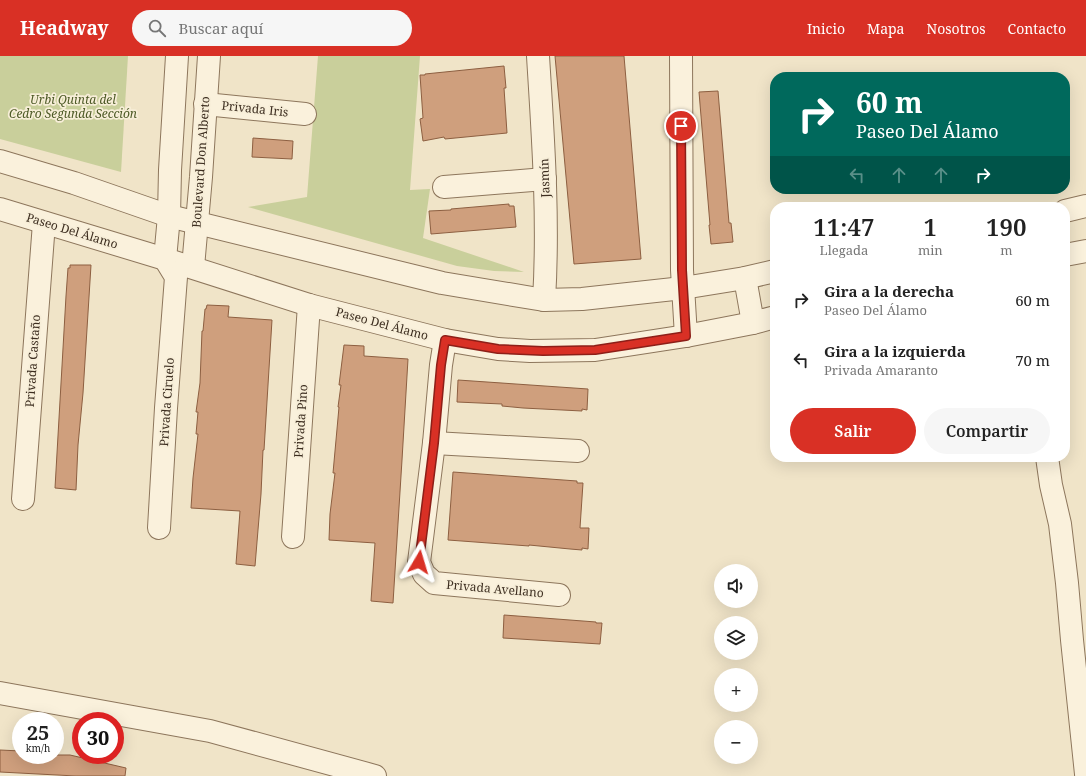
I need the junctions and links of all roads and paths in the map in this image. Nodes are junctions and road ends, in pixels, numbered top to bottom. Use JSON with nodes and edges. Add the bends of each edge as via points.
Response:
{"nodes":[{"id":1,"x":177,"y":56,"type":"edge"},
{"id":2,"x":208,"y":56,"type":"edge"},
{"id":3,"x":538,"y":56,"type":"edge"},
{"id":4,"x":681,"y":56,"type":"edge"},
{"id":5,"x":205,"y":104,"type":"junction"},
{"id":6,"x":305,"y":114,"type":"dead end"},
{"id":7,"x":0,"y":161,"type":"edge"},
{"id":8,"x":545,"y":179,"type":"junction"},
{"id":9,"x":444,"y":187,"type":"dead end"},
{"id":10,"x":1086,"y":206,"type":"edge"},
{"id":11,"x":0,"y":209,"type":"edge"},
{"id":12,"x":1070,"y":210,"type":"edge"},
{"id":13,"x":169,"y":216,"type":"junction"},
{"id":14,"x":44,"y":222,"type":"junction"},
{"id":15,"x":198,"y":223,"type":"junction"},
{"id":16,"x":1086,"y":251,"type":"edge"},
{"id":17,"x":1070,"y":255,"type":"edge"},
{"id":18,"x":178,"y":268,"type":"junction"},
{"id":19,"x":770,"y":272,"type":"edge"},
{"id":20,"x":745,"y":278,"type":"junction"},
{"id":21,"x":683,"y":288,"type":"junction"},
{"id":22,"x":544,"y":300,"type":"junction"},
{"id":23,"x":309,"y":305,"type":"junction"},
{"id":24,"x":770,"y":318,"type":"edge"},
{"id":25,"x":753,"y":323,"type":"junction"},
{"id":26,"x":686,"y":336,"type":"junction"},
{"id":27,"x":445,"y":340,"type":"junction"},
{"id":28,"x":434,"y":443,"type":"junction"},
{"id":29,"x":578,"y":451,"type":"dead end"},
{"id":30,"x":1048,"y":462,"type":"edge"},
{"id":31,"x":23,"y":499,"type":"dead end"},
{"id":32,"x":160,"y":528,"type":"dead end"},
{"id":33,"x":293,"y":537,"type":"dead end"},
{"id":34,"x":559,"y":595,"type":"dead end"},
{"id":35,"x":0,"y":694,"type":"edge"},
{"id":36,"x":1086,"y":774,"type":"edge"},
{"id":37,"x":375,"y":776,"type":"edge"}],
"edges":[{"from":1,"to":13,"type":"street"},
{"from":2,"to":5,"type":"street","name":"Boulevard Don Alberto"},
{"from":3,"to":8,"type":"street","name":"Jasmín"},
{"from":4,"to":21,"type":"street"},
{"from":5,"to":6,"type":"street","name":"Privada Iris"},
{"from":5,"to":15,"type":"street","name":"Boulevard Don Alberto"},
{"from":7,"to":13,"type":"street"},
{"from":8,"to":9,"type":"street"},
{"from":8,"to":22,"type":"street","name":"Jasmín"},
{"from":10,"to":12,"type":"street"},
{"from":11,"to":14,"type":"street","name":"Paseo Del Álamo"},
{"from":13,"to":15,"type":"street"},
{"from":13,"to":18,"type":"street"},
{"from":14,"to":18,"type":"street","name":"Paseo Del Álamo"},
{"from":14,"to":31,"type":"street","name":"Privada Castaño"},
{"from":15,"to":18,"type":"street","name":"Boulevard Don Alberto"},
{"from":15,"to":22,"type":"street","via":[[442,283]]},
{"from":16,"to":17,"type":"street"},
{"from":18,"to":23,"type":"street","name":"Paseo Del Álamo"},
{"from":18,"to":32,"type":"street","name":"Privada Ciruelo","via":[[166,408]]},
{"from":19,"to":20,"type":"street"},
{"from":20,"to":21,"type":"street"},
{"from":20,"to":25,"type":"street"},
{"from":21,"to":22,"type":"street","via":[[582,299]]},
{"from":21,"to":26,"type":"street"},
{"from":23,"to":27,"type":"street","name":"Paseo Del Álamo"},
{"from":23,"to":33,"type":"street","name":"Privada Pino"},
{"from":24,"to":25,"type":"street","name":"Paseo Del Álamo"},
{"from":25,"to":26,"type":"street","name":"Paseo Del Álamo"},
{"from":26,"to":27,"type":"street","name":"Paseo Del Álamo","via":[[595,350],[537,351],[498,349]]},
{"from":27,"to":28,"type":"street","name":"Privada Avellano"},
{"from":28,"to":29,"type":"street"},
{"from":28,"to":34,"type":"street","name":"Privada Avellano","via":[[419,562],[424,574],[434,583]]},
{"from":30,"to":36,"type":"street","via":[[1068,583]]},
{"from":35,"to":37,"type":"street","via":[[210,731]]}]}
